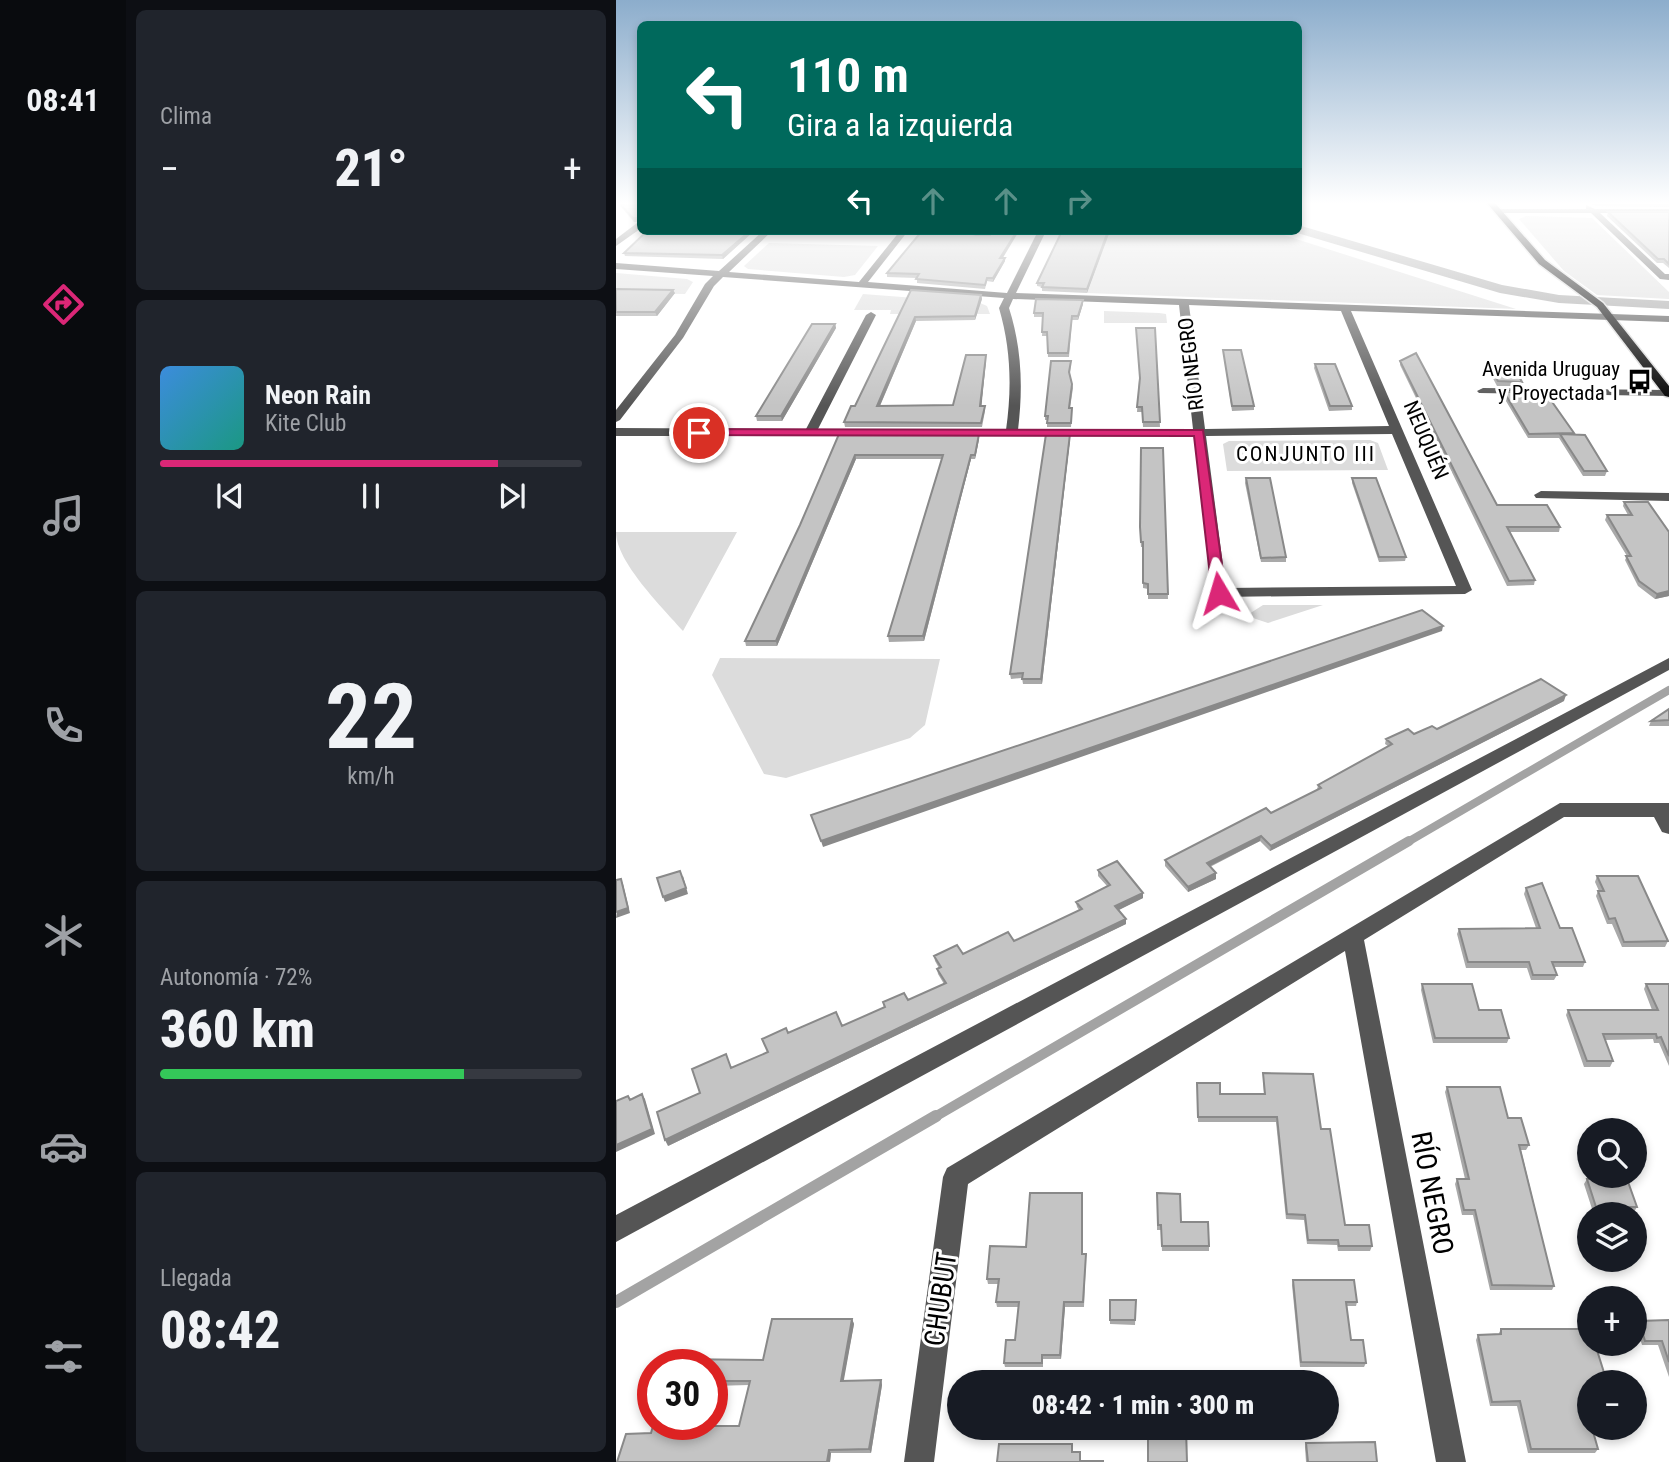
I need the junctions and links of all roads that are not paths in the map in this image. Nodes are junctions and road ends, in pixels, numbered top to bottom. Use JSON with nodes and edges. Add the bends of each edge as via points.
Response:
{"nodes":[{"id":1,"x":671,"y":270,"type":"edge"},
{"id":2,"x":724,"y":270,"type":"edge"},
{"id":3,"x":873,"y":270,"type":"edge"},
{"id":4,"x":1022,"y":270,"type":"edge"},
{"id":5,"x":1554,"y":270,"type":"edge"},
{"id":6,"x":720,"y":274,"type":"junction"},
{"id":7,"x":860,"y":286,"type":"junction"},
{"id":8,"x":1009,"y":296,"type":"junction"},
{"id":9,"x":1184,"y":302,"type":"junction"},
{"id":10,"x":1345,"y":308,"type":"junction"},
{"id":11,"x":871,"y":315,"type":"dead end"},
{"id":12,"x":1610,"y":317,"type":"junction"},
{"id":13,"x":1669,"y":319,"type":"edge"},
{"id":14,"x":1482,"y":391,"type":"dead end"},
{"id":15,"x":1669,"y":394,"type":"edge"},
{"id":16,"x":616,"y":418,"type":"edge"},
{"id":17,"x":1397,"y":430,"type":"junction"},
{"id":18,"x":616,"y":432,"type":"edge"},
{"id":19,"x":810,"y":433,"type":"junction"},
{"id":20,"x":1199,"y":433,"type":"junction"},
{"id":21,"x":1012,"y":434,"type":"junction"},
{"id":22,"x":1541,"y":495,"type":"dead end"},
{"id":23,"x":1669,"y":497,"type":"edge"},
{"id":24,"x":1219,"y":593,"type":"joint"},
{"id":25,"x":1669,"y":663,"type":"edge"},
{"id":26,"x":1666,"y":816,"type":"edge"},
{"id":27,"x":1353,"y":936,"type":"junction"},
{"id":28,"x":616,"y":1230,"type":"edge"},
{"id":29,"x":919,"y":1462,"type":"edge"},
{"id":30,"x":1451,"y":1462,"type":"edge"}],
"edges":[{"from":1,"to":6,"type":"street"},
{"from":2,"to":6,"type":"street"},
{"from":3,"to":7,"type":"street"},
{"from":4,"to":8,"type":"street"},
{"from":5,"to":12,"type":"main road","via":[[1598,302]]},
{"from":6,"to":7,"type":"street"},
{"from":6,"to":16,"type":"street"},
{"from":7,"to":8,"type":"street"},
{"from":8,"to":9,"type":"street"},
{"from":8,"to":21,"type":"street","via":[[1004,308],[1018,367]]},
{"from":9,"to":10,"type":"street"},
{"from":9,"to":20,"type":"street","name":"RÍO NEGRO"},
{"from":10,"to":12,"type":"street"},
{"from":10,"to":17,"type":"street","name":"NEUQUÉN"},
{"from":11,"to":19,"type":"street"},
{"from":12,"to":13,"type":"street"},
{"from":12,"to":15,"type":"main road"},
{"from":14,"to":15,"type":"street"},
{"from":17,"to":20,"type":"street"},
{"from":17,"to":24,"type":"street","name":"NEUQUÉN","via":[[1465,590]]},
{"from":18,"to":19,"type":"street"},
{"from":19,"to":21,"type":"street"},
{"from":20,"to":21,"type":"street"},
{"from":20,"to":24,"type":"street","name":"RÍO NEGRO"},
{"from":22,"to":23,"type":"street"},
{"from":25,"to":28,"type":"street"},
{"from":26,"to":27,"type":"street","via":[[1560,810]]},
{"from":27,"to":29,"type":"street","name":"CHUBUT","via":[[956,1177]]},
{"from":27,"to":30,"type":"street","name":"RÍO NEGRO"}]}
